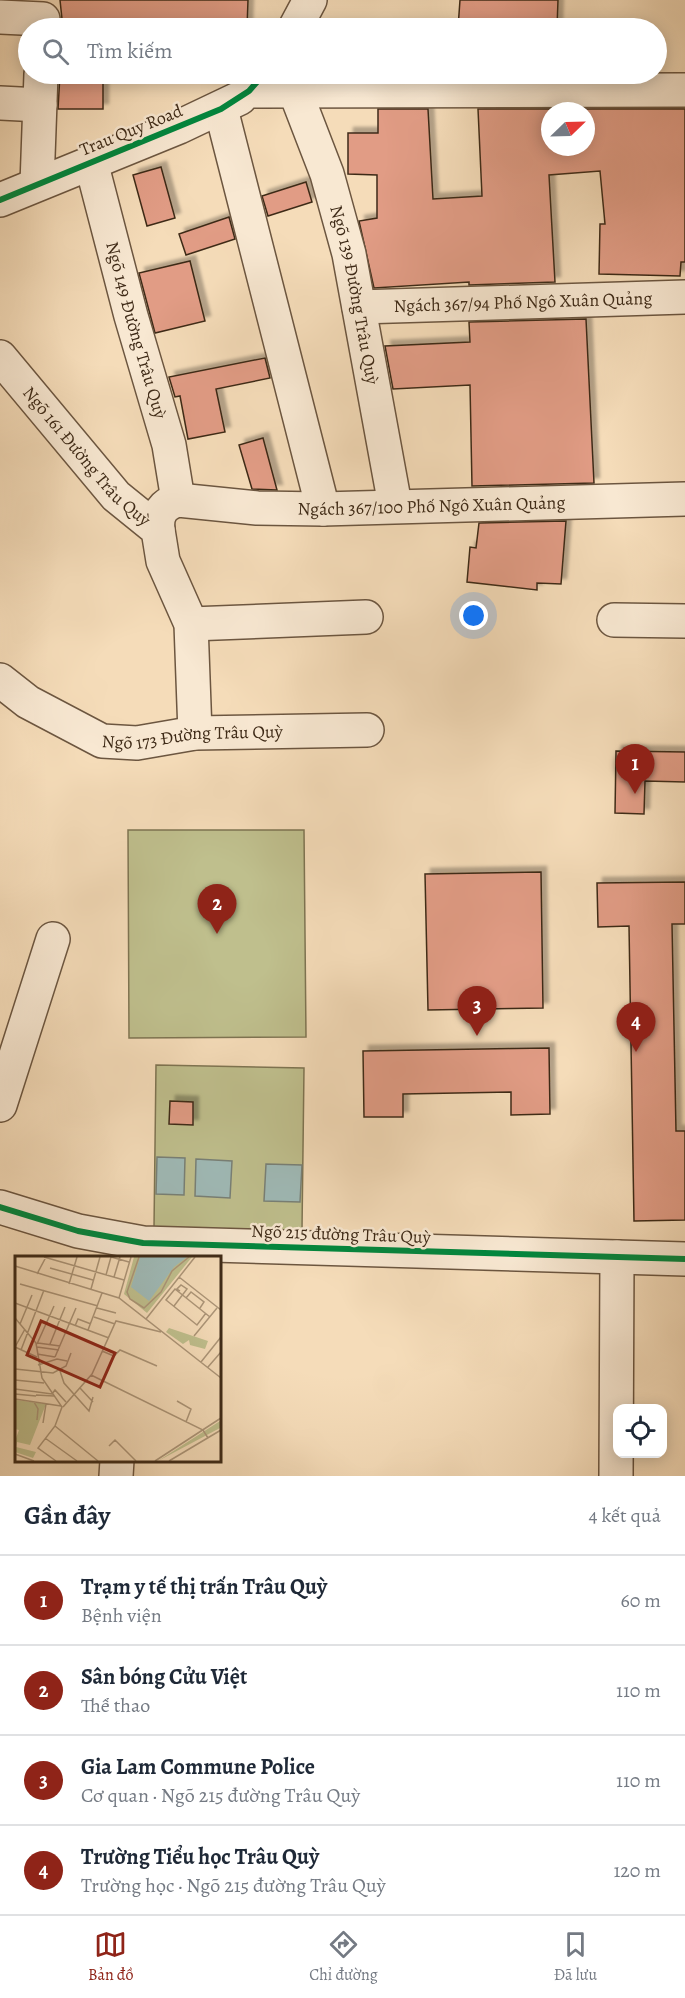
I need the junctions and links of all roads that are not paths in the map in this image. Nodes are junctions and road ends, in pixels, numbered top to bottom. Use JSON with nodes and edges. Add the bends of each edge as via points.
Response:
{"nodes":[{"id":1,"x":44,"y":16,"type":"edge"},
{"id":2,"x":0,"y":17,"type":"edge"},
{"id":3,"x":254,"y":84,"type":"edge"},
{"id":4,"x":266,"y":84,"type":"edge"},
{"id":5,"x":40,"y":89,"type":"edge"},
{"id":6,"x":685,"y":90,"type":"edge"},
{"id":7,"x":296,"y":91,"type":"junction"},
{"id":8,"x":0,"y":104,"type":"edge"},
{"id":9,"x":221,"y":109,"type":"junction"},
{"id":10,"x":91,"y":162,"type":"junction"},
{"id":11,"x":37,"y":184,"type":"junction"},
{"id":12,"x":0,"y":200,"type":"edge"},
{"id":13,"x":685,"y":297,"type":"edge"},
{"id":14,"x":359,"y":307,"type":"junction"},
{"id":15,"x":0,"y":357,"type":"edge"},
{"id":16,"x":685,"y":499,"type":"edge"},
{"id":17,"x":178,"y":500,"type":"junction"},
{"id":18,"x":395,"y":505,"type":"junction"},
{"id":19,"x":323,"y":508,"type":"junction"},
{"id":20,"x":158,"y":530,"type":"junction"},
{"id":21,"x":366,"y":617,"type":"dead end"},
{"id":22,"x":614,"y":620,"type":"dead end"},
{"id":23,"x":685,"y":621,"type":"edge"},
{"id":24,"x":191,"y":624,"type":"junction"},
{"id":25,"x":0,"y":680,"type":"edge"},
{"id":26,"x":367,"y":730,"type":"dead end"},
{"id":27,"x":195,"y":733,"type":"junction"},
{"id":28,"x":53,"y":939,"type":"dead end"},
{"id":29,"x":0,"y":1105,"type":"edge"},
{"id":30,"x":0,"y":1207,"type":"edge"},
{"id":31,"x":130,"y":1249,"type":"edge"},
{"id":32,"x":617,"y":1257,"type":"junction"},
{"id":33,"x":685,"y":1260,"type":"edge"},
{"id":34,"x":117,"y":1461,"type":"edge"},
{"id":35,"x":116,"y":1476,"type":"edge"},
{"id":36,"x":616,"y":1476,"type":"edge"}],
"edges":[{"from":1,"to":2,"type":"street"},
{"from":3,"to":9,"type":"street","name":"Trau Quy Road"},
{"from":4,"to":7,"type":"street"},
{"from":5,"to":8,"type":"street"},
{"from":5,"to":11,"type":"street"},
{"from":6,"to":7,"type":"street"},
{"from":7,"to":14,"type":"street","name":"Ngõ 139 Đường Trâu Quỳ","via":[[327,174]]},
{"from":9,"to":10,"type":"street","name":"Trau Quy Road"},
{"from":9,"to":19,"type":"street"},
{"from":10,"to":11,"type":"street","name":"Trau Quy Road"},
{"from":10,"to":17,"type":"street","name":"Ngõ 149 Đường Trâu Quỳ","via":[[170,445]]},
{"from":11,"to":12,"type":"street","name":"Trau Quy Road"},
{"from":13,"to":14,"type":"street","name":"Ngách 367/94 Phố Ngô Xuân Quảng"},
{"from":14,"to":18,"type":"street","name":"Ngõ 139 Đường Trâu Quỳ"},
{"from":15,"to":20,"type":"street","name":"Ngõ 161 Đường Trâu Quỳ","via":[[116,496]]},
{"from":16,"to":18,"type":"street","name":"Ngách 367/100 Phố Ngô Xuân Quảng"},
{"from":17,"to":19,"type":"street","name":"Ngách 367/100 Phố Ngô Xuân Quảng","via":[[247,508]]},
{"from":17,"to":20,"type":"street","via":[[162,508]]},
{"from":18,"to":19,"type":"street","name":"Ngách 367/100 Phố Ngô Xuân Quảng"},
{"from":20,"to":24,"type":"street","name":"Ngõ 161 Đường Trâu Quỳ","via":[[163,561]]},
{"from":21,"to":24,"type":"street"},
{"from":22,"to":23,"type":"street"},
{"from":24,"to":27,"type":"street","name":"Ngõ 161 Đường Trâu Quỳ"},
{"from":25,"to":27,"type":"street","name":"Ngõ 173 Đường Trâu Quỳ","via":[[28,702],[102,741],[137,743]]},
{"from":26,"to":27,"type":"street","name":"Ngõ 173 Đường Trâu Quỳ"},
{"from":28,"to":29,"type":"street"},
{"from":30,"to":31,"type":"street","name":"Ngõ 215 đường Trâu Quỳ"},
{"from":31,"to":32,"type":"street","name":"Ngõ 215 đường Trâu Quỳ"},
{"from":32,"to":33,"type":"street","name":"Ngõ 215 đường Trâu Quỳ"},
{"from":32,"to":36,"type":"street"},
{"from":34,"to":35,"type":"street"}]}
